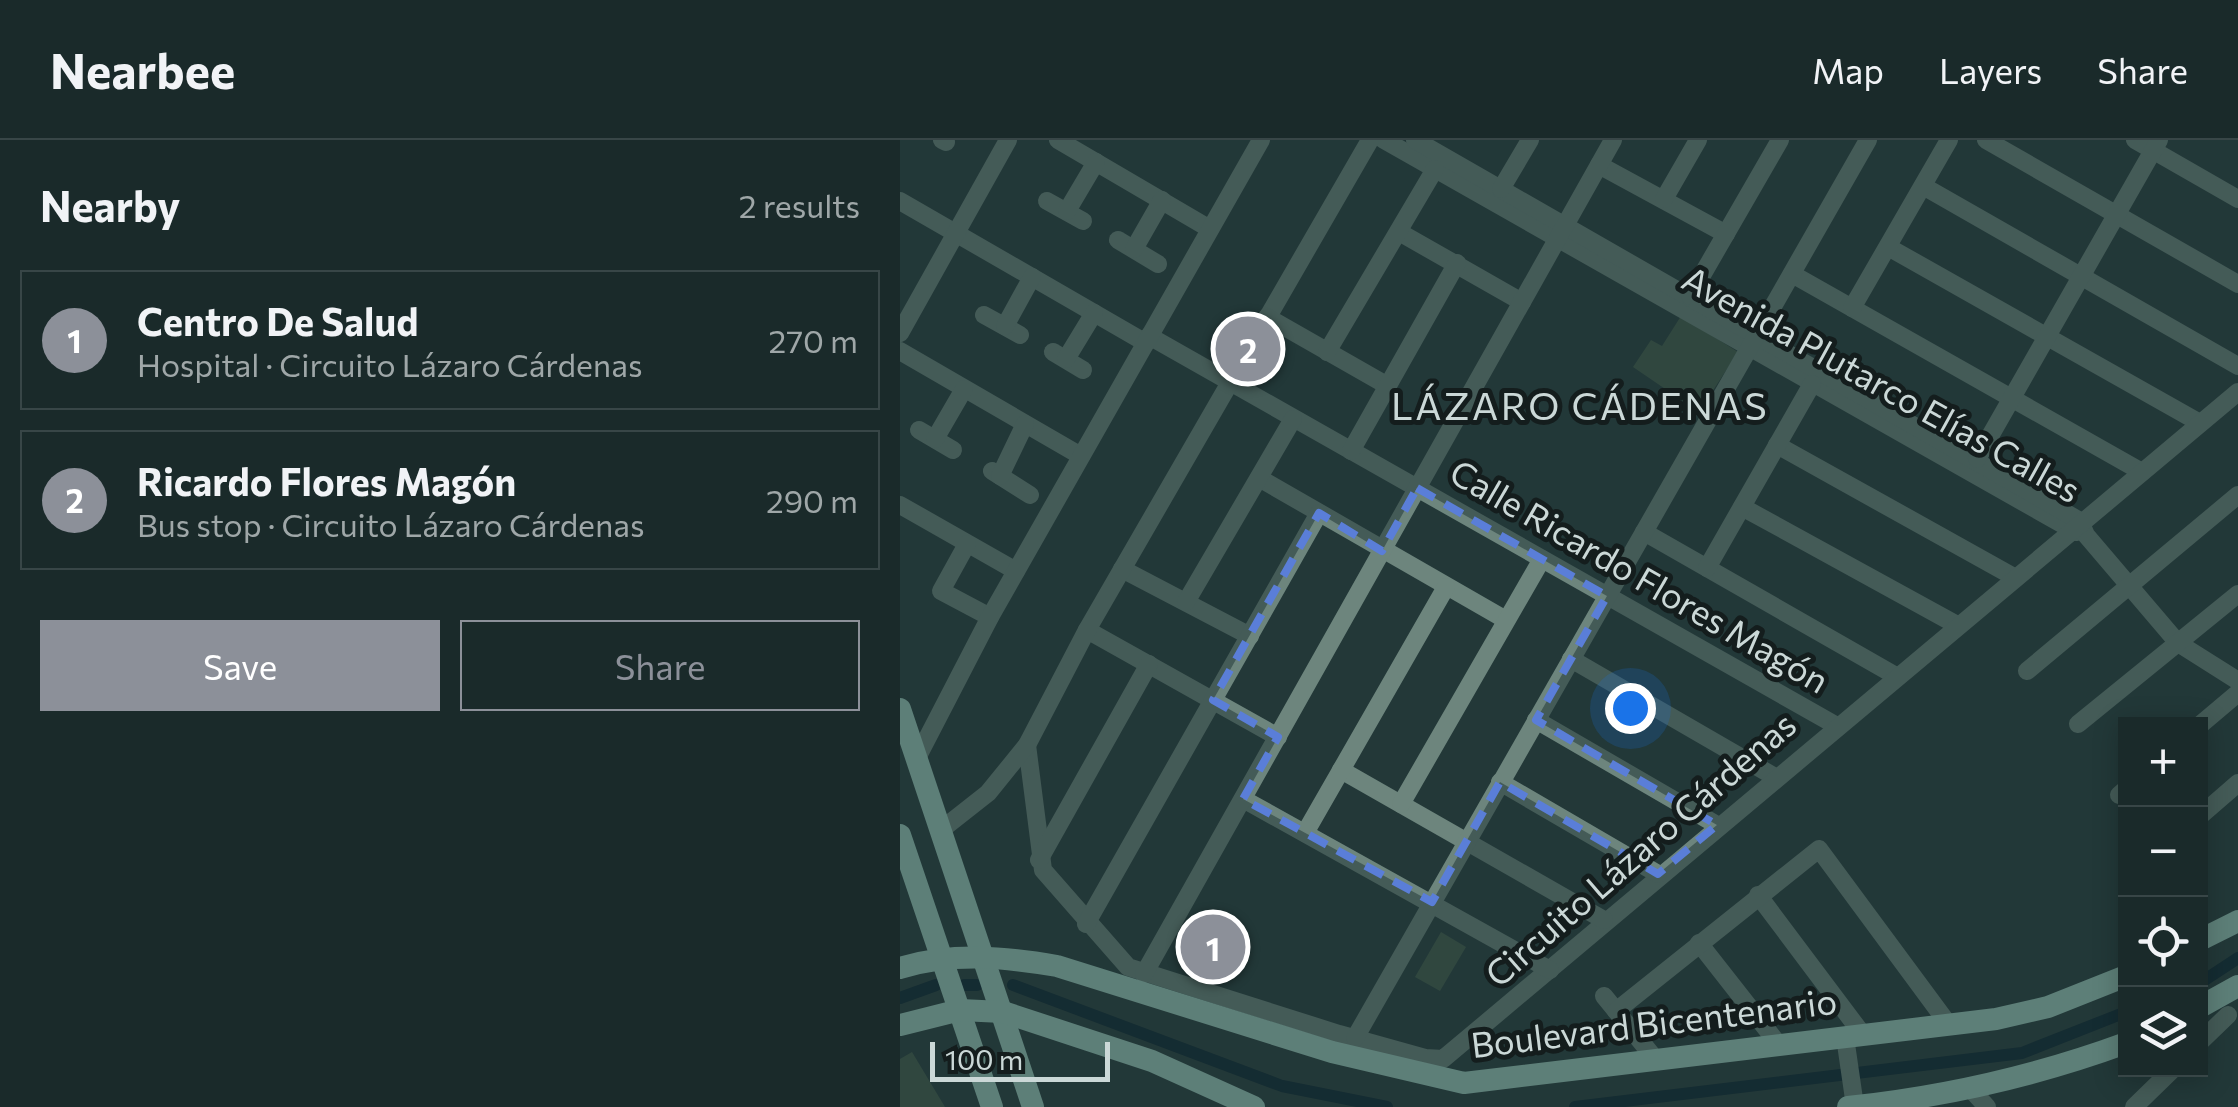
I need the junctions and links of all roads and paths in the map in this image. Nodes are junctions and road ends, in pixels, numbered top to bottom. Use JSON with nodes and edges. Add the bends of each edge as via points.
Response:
{"nodes":[{"id":1,"x":1008,"y":140,"type":"edge"},
{"id":2,"x":1058,"y":140,"type":"edge"},
{"id":3,"x":1260,"y":140,"type":"edge"},
{"id":4,"x":1384,"y":140,"type":"edge"},
{"id":5,"x":1415,"y":140,"type":"edge"},
{"id":6,"x":1530,"y":140,"type":"edge"},
{"id":7,"x":1613,"y":140,"type":"edge"},
{"id":8,"x":1698,"y":140,"type":"edge"},
{"id":9,"x":1780,"y":140,"type":"edge"},
{"id":10,"x":1868,"y":140,"type":"edge"},
{"id":11,"x":1949,"y":140,"type":"edge"},
{"id":12,"x":1986,"y":140,"type":"edge"},
{"id":13,"x":2135,"y":140,"type":"edge"},
{"id":14,"x":1366,"y":141,"type":"edge"},
{"id":15,"x":2156,"y":145,"type":"edge"},
{"id":16,"x":1096,"y":162,"type":"junction"},
{"id":17,"x":1599,"y":164,"type":"junction"},
{"id":18,"x":1435,"y":169,"type":"junction"},
{"id":19,"x":1923,"y":186,"type":"junction"},
{"id":20,"x":1501,"y":189,"type":"junction"},
{"id":21,"x":1664,"y":199,"type":"junction"},
{"id":22,"x":2238,"y":199,"type":"edge"},
{"id":23,"x":1162,"y":200,"type":"junction"},
{"id":24,"x":900,"y":201,"type":"edge"},
{"id":25,"x":1047,"y":201,"type":"dead end"},
{"id":26,"x":2116,"y":214,"type":"junction"},
{"id":27,"x":1210,"y":229,"type":"junction"},
{"id":28,"x":1400,"y":232,"type":"junction"},
{"id":29,"x":1561,"y":232,"type":"junction"},
{"id":30,"x":956,"y":233,"type":"junction"},
{"id":31,"x":1726,"y":234,"type":"junction"},
{"id":32,"x":1888,"y":247,"type":"junction"},
{"id":33,"x":1457,"y":263,"type":"junction"},
{"id":34,"x":1158,"y":264,"type":"dead end"},
{"id":35,"x":1792,"y":274,"type":"junction"},
{"id":36,"x":2081,"y":276,"type":"junction"},
{"id":37,"x":1032,"y":277,"type":"junction"},
{"id":38,"x":2238,"y":284,"type":"edge"},
{"id":39,"x":1690,"y":296,"type":"junction"},
{"id":40,"x":1522,"y":302,"type":"junction"},
{"id":41,"x":1852,"y":308,"type":"junction"},
{"id":42,"x":1094,"y":313,"type":"junction"},
{"id":43,"x":984,"y":314,"type":"dead end"},
{"id":44,"x":1267,"y":317,"type":"junction"},
{"id":45,"x":900,"y":332,"type":"edge"},
{"id":46,"x":2047,"y":336,"type":"junction"},
{"id":47,"x":1148,"y":339,"type":"junction"},
{"id":48,"x":1753,"y":341,"type":"junction"},
{"id":49,"x":900,"y":351,"type":"edge"},
{"id":50,"x":1327,"y":352,"type":"junction"},
{"id":51,"x":2238,"y":366,"type":"edge"},
{"id":52,"x":1083,"y":370,"type":"dead end"},
{"id":53,"x":1229,"y":383,"type":"junction"},
{"id":54,"x":1812,"y":384,"type":"junction"},
{"id":55,"x":1388,"y":386,"type":"junction"},
{"id":56,"x":964,"y":389,"type":"junction"},
{"id":57,"x":2238,"y":392,"type":"edge"},
{"id":58,"x":2012,"y":398,"type":"junction"},
{"id":59,"x":1294,"y":419,"type":"junction"},
{"id":60,"x":2200,"y":423,"type":"junction"},
{"id":61,"x":1026,"y":424,"type":"junction"},
{"id":62,"x":1777,"y":446,"type":"junction"},
{"id":63,"x":953,"y":450,"type":"dead end"},
{"id":64,"x":1352,"y":451,"type":"junction"},
{"id":65,"x":1081,"y":456,"type":"junction"},
{"id":66,"x":1977,"y":459,"type":"junction"},
{"id":67,"x":2142,"y":472,"type":"junction"},
{"id":68,"x":1259,"y":478,"type":"junction"},
{"id":69,"x":1417,"y":488,"type":"junction"},
{"id":70,"x":1030,"y":495,"type":"dead end"},
{"id":71,"x":2238,"y":495,"type":"edge"},
{"id":72,"x":900,"y":505,"type":"edge"},
{"id":73,"x":1742,"y":507,"type":"junction"},
{"id":74,"x":1318,"y":514,"type":"junction"},
{"id":75,"x":2078,"y":529,"type":"junction"},
{"id":76,"x":1644,"y":532,"type":"junction"},
{"id":77,"x":968,"y":544,"type":"junction"},
{"id":78,"x":1382,"y":551,"type":"junction"},
{"id":79,"x":1542,"y":559,"type":"junction"},
{"id":80,"x":1706,"y":568,"type":"junction"},
{"id":81,"x":1122,"y":569,"type":"junction"},
{"id":82,"x":1016,"y":571,"type":"junction"},
{"id":83,"x":2014,"y":578,"type":"junction"},
{"id":84,"x":2129,"y":586,"type":"junction"},
{"id":85,"x":1446,"y":587,"type":"junction"},
{"id":86,"x":2238,"y":594,"type":"edge"},
{"id":87,"x":1607,"y":596,"type":"junction"},
{"id":88,"x":1186,"y":602,"type":"junction"},
{"id":89,"x":990,"y":618,"type":"junction"},
{"id":90,"x":1506,"y":620,"type":"junction"},
{"id":91,"x":1957,"y":625,"type":"junction"},
{"id":92,"x":1087,"y":630,"type":"junction"},
{"id":93,"x":1250,"y":636,"type":"junction"},
{"id":94,"x":2178,"y":643,"type":"junction"},
{"id":95,"x":1571,"y":659,"type":"junction"},
{"id":96,"x":1149,"y":664,"type":"junction"},
{"id":97,"x":2028,"y":671,"type":"dead end"},
{"id":98,"x":1896,"y":676,"type":"junction"},
{"id":99,"x":2238,"y":681,"type":"edge"},
{"id":100,"x":2238,"y":693,"type":"edge"},
{"id":101,"x":1213,"y":700,"type":"junction"},
{"id":102,"x":900,"y":709,"type":"edge"},
{"id":103,"x":2208,"y":718,"type":"edge"},
{"id":104,"x":1536,"y":720,"type":"junction"},
{"id":105,"x":2078,"y":724,"type":"dead end"},
{"id":106,"x":1837,"y":726,"type":"junction"},
{"id":107,"x":1278,"y":737,"type":"junction"},
{"id":108,"x":1027,"y":745,"type":"junction"},
{"id":109,"x":917,"y":758,"type":"junction"},
{"id":110,"x":1341,"y":770,"type":"junction"},
{"id":111,"x":1775,"y":776,"type":"junction"},
{"id":112,"x":1500,"y":782,"type":"junction"},
{"id":113,"x":2238,"y":783,"type":"edge"},
{"id":114,"x":1243,"y":799,"type":"junction"},
{"id":115,"x":1401,"y":804,"type":"junction"},
{"id":116,"x":2208,"y":809,"type":"edge"},
{"id":117,"x":1717,"y":825,"type":"junction"},
{"id":118,"x":941,"y":830,"type":"junction"},
{"id":119,"x":1305,"y":833,"type":"junction"},
{"id":120,"x":901,"y":842,"type":"edge"},
{"id":121,"x":1466,"y":842,"type":"junction"},
{"id":122,"x":1039,"y":860,"type":"junction"},
{"id":123,"x":1658,"y":874,"type":"junction"},
{"id":124,"x":1758,"y":895,"type":"junction"},
{"id":125,"x":964,"y":900,"type":"junction"},
{"id":126,"x":1432,"y":902,"type":"junction"},
{"id":127,"x":927,"y":912,"type":"junction"},
{"id":128,"x":1604,"y":920,"type":"junction"},
{"id":129,"x":2238,"y":922,"type":"edge"},
{"id":130,"x":1086,"y":924,"type":"junction"},
{"id":131,"x":2208,"y":936,"type":"edge"},
{"id":132,"x":1699,"y":943,"type":"junction"},
{"id":133,"x":943,"y":958,"type":"junction"},
{"id":134,"x":985,"y":958,"type":"junction"},
{"id":135,"x":900,"y":968,"type":"edge"},
{"id":136,"x":1550,"y":970,"type":"junction"},
{"id":137,"x":1128,"y":977,"type":"junction"},
{"id":138,"x":2118,"y":979,"type":"edge"},
{"id":139,"x":2238,"y":986,"type":"edge"},
{"id":140,"x":960,"y":1010,"type":"junction"},
{"id":141,"x":1003,"y":1012,"type":"junction"},
{"id":142,"x":2220,"y":1012,"type":"edge"},
{"id":143,"x":1949,"y":1024,"type":"junction"},
{"id":144,"x":900,"y":1025,"type":"edge"},
{"id":145,"x":1854,"y":1036,"type":"junction"},
{"id":146,"x":1355,"y":1038,"type":"junction"},
{"id":147,"x":1779,"y":1045,"type":"junction"},
{"id":148,"x":2118,"y":1045,"type":"edge"},
{"id":149,"x":1656,"y":1060,"type":"junction"},
{"id":150,"x":2165,"y":1077,"type":"edge"},
{"id":151,"x":1970,"y":1088,"type":"junction"},
{"id":152,"x":1872,"y":1105,"type":"edge"},
{"id":153,"x":992,"y":1107,"type":"edge"},
{"id":154,"x":1033,"y":1107,"type":"edge"},
{"id":155,"x":1254,"y":1107,"type":"edge"},
{"id":156,"x":1848,"y":1107,"type":"edge"},
{"id":157,"x":1987,"y":1107,"type":"edge"},
{"id":158,"x":2134,"y":1107,"type":"edge"}],
"edges":[{"from":1,"to":30,"type":"street"},
{"from":2,"to":16,"type":"street"},
{"from":3,"to":27,"type":"street"},
{"from":4,"to":18,"type":"street","name":"Avenida Plutarco Elías Calles"},
{"from":5,"to":20,"type":"street","name":"Avenida Plutarco Elías Calles"},
{"from":6,"to":20,"type":"street"},
{"from":7,"to":17,"type":"street"},
{"from":8,"to":21,"type":"street"},
{"from":9,"to":31,"type":"street"},
{"from":10,"to":35,"type":"street"},
{"from":11,"to":19,"type":"street"},
{"from":12,"to":26,"type":"street"},
{"from":13,"to":15,"type":"street"},
{"from":14,"to":44,"type":"street"},
{"from":15,"to":22,"type":"street"},
{"from":15,"to":26,"type":"street"},
{"from":16,"to":23,"type":"street"},
{"from":16,"to":25,"type":"street","via":[[1075,216]]},
{"from":17,"to":21,"type":"street"},
{"from":17,"to":29,"type":"street"},
{"from":18,"to":28,"type":"street"},
{"from":18,"to":29,"type":"street","name":"Avenida Plutarco Elías Calles"},
{"from":19,"to":32,"type":"street"},
{"from":19,"to":36,"type":"street"},
{"from":20,"to":29,"type":"street","name":"Avenida Plutarco Elías Calles"},
{"from":21,"to":31,"type":"street"},
{"from":23,"to":27,"type":"street"},
{"from":23,"to":34,"type":"street","via":[[1126,244]]},
{"from":24,"to":30,"type":"street","name":"Calle Ricardo Flores Magón"},
{"from":26,"to":36,"type":"street"},
{"from":26,"to":38,"type":"street"},
{"from":27,"to":47,"type":"street"},
{"from":28,"to":33,"type":"street"},
{"from":28,"to":50,"type":"street"},
{"from":29,"to":39,"type":"street","name":"Avenida Plutarco Elías Calles"},
{"from":29,"to":40,"type":"street"},
{"from":29,"to":48,"type":"street","name":"Avenida Plutarco Elías Calles"},
{"from":30,"to":37,"type":"street","name":"Calle Ricardo Flores Magón"},
{"from":30,"to":45,"type":"street"},
{"from":31,"to":39,"type":"street"},
{"from":32,"to":41,"type":"street"},
{"from":32,"to":46,"type":"street"},
{"from":33,"to":40,"type":"street"},
{"from":33,"to":55,"type":"street"},
{"from":35,"to":41,"type":"street"},
{"from":35,"to":48,"type":"street"},
{"from":36,"to":46,"type":"street"},
{"from":36,"to":51,"type":"street"},
{"from":37,"to":42,"type":"street","name":"Calle Ricardo Flores Magón"},
{"from":37,"to":43,"type":"street","via":[[1013,331]]},
{"from":39,"to":48,"type":"street","name":"Avenida Plutarco Elías Calles"},
{"from":40,"to":69,"type":"street"},
{"from":41,"to":58,"type":"street"},
{"from":42,"to":47,"type":"street","name":"Calle Ricardo Flores Magón"},
{"from":42,"to":52,"type":"street","via":[[1059,356]]},
{"from":44,"to":50,"type":"street"},
{"from":44,"to":53,"type":"street"},
{"from":46,"to":58,"type":"street"},
{"from":46,"to":60,"type":"street"},
{"from":47,"to":53,"type":"street","name":"Calle Ricardo Flores Magón"},
{"from":47,"to":65,"type":"street"},
{"from":48,"to":54,"type":"street","name":"Avenida Plutarco Elías Calles"},
{"from":48,"to":66,"type":"street","name":"Avenida Plutarco Elías Calles"},
{"from":48,"to":76,"type":"street"},
{"from":49,"to":56,"type":"street"},
{"from":50,"to":55,"type":"street"},
{"from":53,"to":59,"type":"street","name":"Calle Ricardo Flores Magón"},
{"from":53,"to":81,"type":"street"},
{"from":54,"to":62,"type":"street"},
{"from":54,"to":75,"type":"street","name":"Avenida Plutarco Elías Calles"},
{"from":55,"to":64,"type":"street"},
{"from":56,"to":61,"type":"street"},
{"from":56,"to":63,"type":"street","via":[[927,434]]},
{"from":57,"to":60,"type":"street","name":"Circuito Lázaro Cárdenas"},
{"from":58,"to":66,"type":"street"},
{"from":58,"to":67,"type":"street"},
{"from":59,"to":64,"type":"street","name":"Calle Ricardo Flores Magón"},
{"from":59,"to":68,"type":"street"},
{"from":60,"to":67,"type":"street","name":"Circuito Lázaro Cárdenas"},
{"from":61,"to":65,"type":"street"},
{"from":61,"to":70,"type":"street","via":[[996,473]]},
{"from":62,"to":73,"type":"street"},
{"from":62,"to":83,"type":"street"},
{"from":64,"to":69,"type":"street","name":"Calle Ricardo Flores Magón"},
{"from":65,"to":82,"type":"street"},
{"from":66,"to":75,"type":"street","name":"Avenida Plutarco Elías Calles"},
{"from":67,"to":75,"type":"street","name":"Circuito Lázaro Cárdenas"},
{"from":68,"to":74,"type":"street"},
{"from":68,"to":88,"type":"street"},
{"from":69,"to":78,"type":"street"},
{"from":69,"to":79,"type":"street","name":"Calle Ricardo Flores Magón"},
{"from":71,"to":84,"type":"street"},
{"from":72,"to":77,"type":"street"},
{"from":73,"to":80,"type":"street"},
{"from":73,"to":91,"type":"street"},
{"from":74,"to":78,"type":"street"},
{"from":74,"to":93,"type":"street"},
{"from":75,"to":83,"type":"street","name":"Circuito Lázaro Cárdenas"},
{"from":75,"to":84,"type":"street"},
{"from":76,"to":80,"type":"street"},
{"from":76,"to":87,"type":"street"},
{"from":77,"to":82,"type":"street"},
{"from":77,"to":89,"type":"street","via":[[941,591]]},
{"from":78,"to":85,"type":"street"},
{"from":78,"to":107,"type":"street"},
{"from":79,"to":87,"type":"street","name":"Calle Ricardo Flores Magón"},
{"from":79,"to":90,"type":"street"},
{"from":80,"to":98,"type":"street"},
{"from":81,"to":88,"type":"street"},
{"from":81,"to":92,"type":"street"},
{"from":82,"to":89,"type":"street"},
{"from":83,"to":91,"type":"street","name":"Circuito Lázaro Cárdenas"},
{"from":84,"to":94,"type":"street"},
{"from":84,"to":97,"type":"street"},
{"from":85,"to":90,"type":"street"},
{"from":85,"to":110,"type":"street"},
{"from":86,"to":94,"type":"street"},
{"from":87,"to":95,"type":"street"},
{"from":87,"to":106,"type":"street","name":"Calle Ricardo Flores Magón"},
{"from":88,"to":93,"type":"street"},
{"from":89,"to":109,"type":"street"},
{"from":90,"to":115,"type":"street"},
{"from":91,"to":98,"type":"street","name":"Circuito Lázaro Cárdenas"},
{"from":92,"to":96,"type":"street"},
{"from":92,"to":108,"type":"street"},
{"from":93,"to":101,"type":"street"},
{"from":94,"to":99,"type":"street"},
{"from":94,"to":105,"type":"street"},
{"from":95,"to":104,"type":"street"},
{"from":95,"to":111,"type":"street"},
{"from":96,"to":101,"type":"street"},
{"from":96,"to":122,"type":"street"},
{"from":98,"to":106,"type":"street","name":"Circuito Lázaro Cárdenas"},
{"from":100,"to":103,"type":"street"},
{"from":101,"to":107,"type":"street"},
{"from":101,"to":130,"type":"street"},
{"from":102,"to":109,"type":"main road"},
{"from":104,"to":112,"type":"street"},
{"from":104,"to":117,"type":"street"},
{"from":106,"to":111,"type":"street","name":"Circuito Lázaro Cárdenas"},
{"from":107,"to":114,"type":"street"},
{"from":108,"to":118,"type":"street","via":[[988,794]]},
{"from":108,"to":122,"type":"street"},
{"from":109,"to":118,"type":"main road"},
{"from":110,"to":115,"type":"street"},
{"from":110,"to":119,"type":"street"},
{"from":111,"to":117,"type":"street","name":"Circuito Lázaro Cárdenas"},
{"from":112,"to":121,"type":"street"},
{"from":112,"to":123,"type":"street"},
{"from":113,"to":116,"type":"street"},
{"from":114,"to":119,"type":"street"},
{"from":114,"to":137,"type":"street"},
{"from":115,"to":121,"type":"street"},
{"from":117,"to":123,"type":"street","name":"Circuito Lázaro Cárdenas"},
{"from":118,"to":125,"type":"main road"},
{"from":119,"to":126,"type":"street"},
{"from":120,"to":127,"type":"main road"},
{"from":121,"to":126,"type":"street"},
{"from":121,"to":128,"type":"street"},
{"from":122,"to":130,"type":"street"},
{"from":123,"to":128,"type":"street","name":"Circuito Lázaro Cárdenas"},
{"from":124,"to":132,"type":"street"},
{"from":124,"to":143,"type":"street","via":[[1819,849]]},
{"from":124,"to":145,"type":"street"},
{"from":125,"to":127,"type":"main road","via":[[946,914]]},
{"from":125,"to":134,"type":"main road"},
{"from":126,"to":136,"type":"street"},
{"from":126,"to":146,"type":"street"},
{"from":127,"to":133,"type":"main road"},
{"from":128,"to":136,"type":"street","name":"Circuito Lázaro Cárdenas"},
{"from":129,"to":131,"type":"main road"},
{"from":130,"to":137,"type":"street"},
{"from":132,"to":147,"type":"street"},
{"from":132,"to":149,"type":"street","via":[[1610,1004]]},
{"from":133,"to":134,"type":"main road","name":"Boulevard Bicentenario"},
{"from":133,"to":135,"type":"main road","name":"Boulevard Bicentenario"},
{"from":133,"to":140,"type":"main road"},
{"from":134,"to":137,"type":"main road","name":"Boulevard Bicentenario"},
{"from":134,"to":141,"type":"main road"},
{"from":136,"to":146,"type":"street","name":"Circuito Lázaro Cárdenas","via":[[1443,1059]]},
{"from":137,"to":146,"type":"street","name":"Circuito Lázaro Cárdenas"},
{"from":137,"to":149,"type":"main road","name":"Boulevard Bicentenario","via":[[1368,1062],[1464,1083]]},
{"from":138,"to":143,"type":"main road","name":"Boulevard Bicentenario","via":[[2048,1008]]},
{"from":139,"to":142,"type":"main road"},
{"from":140,"to":141,"type":"main road"},
{"from":140,"to":144,"type":"main road"},
{"from":140,"to":153,"type":"main road"},
{"from":141,"to":154,"type":"main road"},
{"from":141,"to":155,"type":"main road","via":[[1152,1062]]},
{"from":143,"to":145,"type":"main road","name":"Boulevard Bicentenario"},
{"from":145,"to":147,"type":"main road","name":"Boulevard Bicentenario"},
{"from":145,"to":152,"type":"street"},
{"from":147,"to":149,"type":"main road","name":"Boulevard Bicentenario"},
{"from":148,"to":151,"type":"main road"},
{"from":150,"to":158,"type":"street"},
{"from":151,"to":152,"type":"main road"},
{"from":151,"to":157,"type":"street"},
{"from":152,"to":156,"type":"main road"}]}
